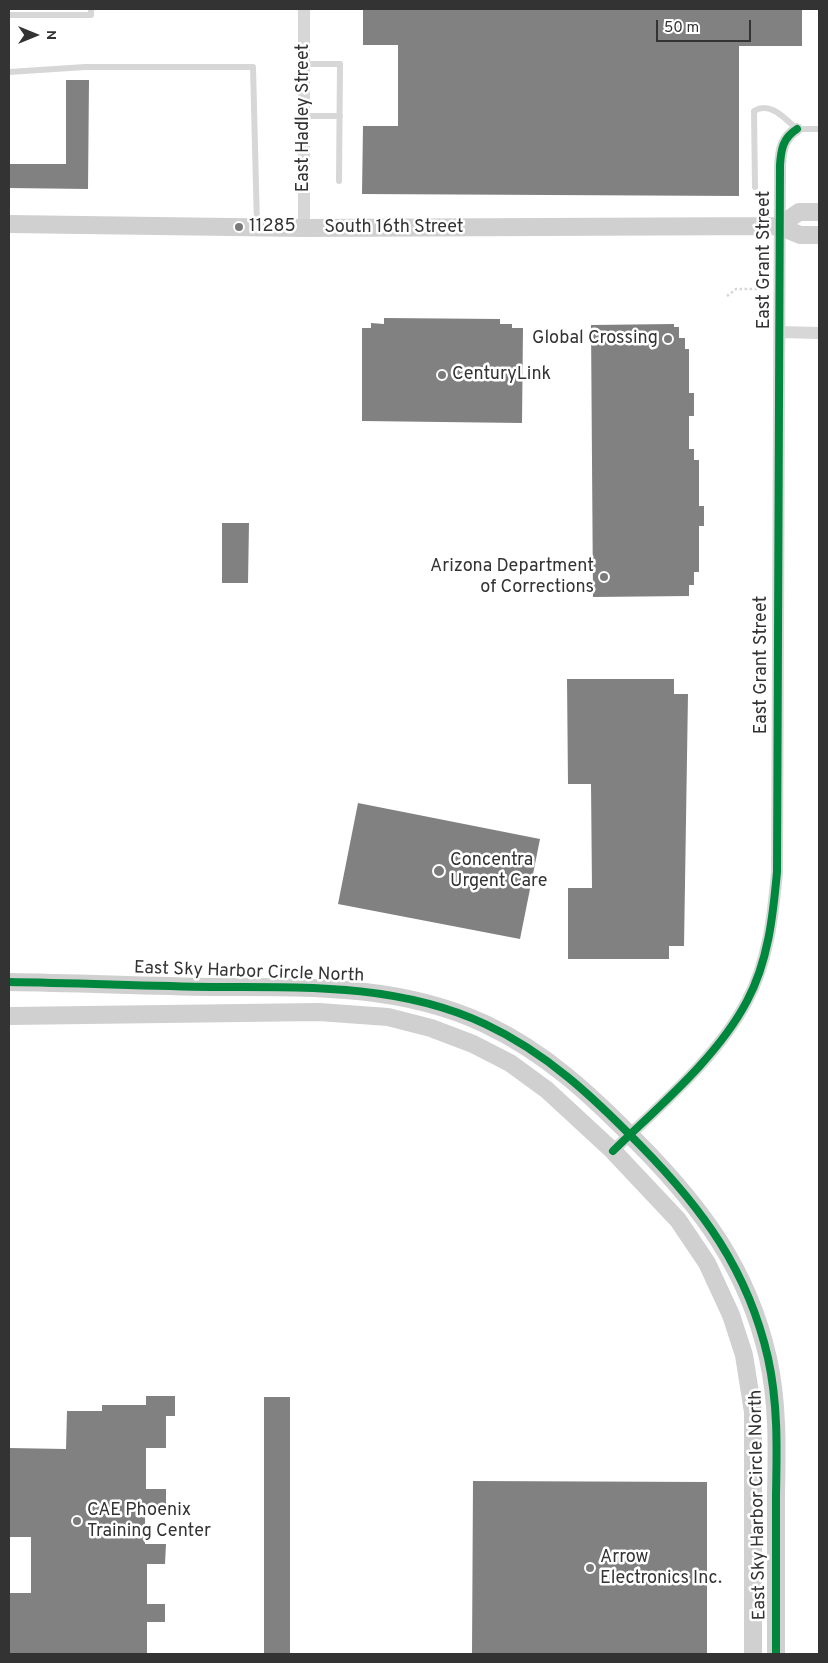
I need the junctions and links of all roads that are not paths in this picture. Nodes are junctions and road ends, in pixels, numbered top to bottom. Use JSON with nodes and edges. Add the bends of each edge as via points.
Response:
{"nodes":[{"id":1,"x":91,"y":9,"type":"edge"},
{"id":2,"x":304,"y":9,"type":"edge"},
{"id":3,"x":9,"y":15,"type":"edge"},
{"id":4,"x":304,"y":64,"type":"junction"},
{"id":5,"x":9,"y":72,"type":"edge"},
{"id":6,"x":304,"y":116,"type":"junction"},
{"id":7,"x":340,"y":116,"type":"junction"},
{"id":8,"x":797,"y":129,"type":"junction"},
{"id":9,"x":819,"y":129,"type":"edge"},
{"id":10,"x":340,"y":181,"type":"dead end"},
{"id":11,"x":755,"y":187,"type":"dead end"},
{"id":12,"x":819,"y":212,"type":"edge"},
{"id":13,"x":9,"y":224,"type":"edge"},
{"id":14,"x":779,"y":226,"type":"junction"},
{"id":15,"x":257,"y":227,"type":"junction"},
{"id":16,"x":304,"y":228,"type":"junction"},
{"id":17,"x":819,"y":235,"type":"edge"},
{"id":18,"x":780,"y":332,"type":"junction"},
{"id":19,"x":819,"y":333,"type":"edge"},
{"id":20,"x":9,"y":982,"type":"edge"},
{"id":21,"x":9,"y":1016,"type":"edge"},
{"id":22,"x":630,"y":1135,"type":"junction"},
{"id":23,"x":613,"y":1151,"type":"junction"},
{"id":24,"x":690,"y":1235,"type":"junction"},
{"id":25,"x":743,"y":1284,"type":"junction"},
{"id":26,"x":753,"y":1654,"type":"edge"},
{"id":27,"x":776,"y":1654,"type":"edge"}],
"edges":[{"from":1,"to":3,"type":"lane","via":[[91,14]]},
{"from":2,"to":4,"type":"street","name":"East Hadley Street"},
{"from":4,"to":6,"type":"street","name":"East Hadley Street"},
{"from":4,"to":7,"type":"lane","via":[[340,64]]},
{"from":5,"to":15,"type":"lane","via":[[85,67],[253,67]]},
{"from":6,"to":7,"type":"lane"},
{"from":6,"to":16,"type":"street","name":"East Hadley Street"},
{"from":7,"to":10,"type":"lane"},
{"from":8,"to":9,"type":"lane"},
{"from":8,"to":11,"type":"lane","via":[[774,109],[754,111]]},
{"from":8,"to":14,"type":"street","name":"East Grant Street","via":[[786,136],[780,152]]},
{"from":12,"to":14,"type":"street","via":[[799,212]]},
{"from":13,"to":15,"type":"street","name":"South 16th Street"},
{"from":14,"to":16,"type":"street","name":"South 16th Street"},
{"from":14,"to":17,"type":"street","name":"South 16th Street","via":[[800,235]]},
{"from":14,"to":18,"type":"street","name":"East Grant Street"},
{"from":15,"to":16,"type":"street","name":"South 16th Street"},
{"from":18,"to":19,"type":"street"},
{"from":18,"to":22,"type":"street","name":"East Grant Street","via":[[777,872],[770,930],[748,1000],[735,1021],[715,1048]]},
{"from":20,"to":22,"type":"street","name":"East Sky Harbor Circle North","via":[[328,989],[405,997],[484,1023],[528,1048],[573,1080]]},
{"from":21,"to":23,"type":"street","name":"East Sky Harbor Circle North","via":[[320,1012],[388,1017],[451,1035],[510,1064],[547,1090]]},
{"from":22,"to":23,"type":"street","name":"East Grant Street"},
{"from":22,"to":25,"type":"street","name":"East Sky Harbor Circle North","via":[[697,1207],[722,1243]]},
{"from":23,"to":24,"type":"street","name":"East Sky Harbor Circle North"},
{"from":24,"to":25,"type":"street","via":[[706,1245],[730,1275]]},
{"from":24,"to":26,"type":"street","name":"East Sky Harbor Circle North","via":[[716,1280],[731,1315],[744,1355],[751,1392],[754,1440]]},
{"from":25,"to":27,"type":"street","name":"East Sky Harbor Circle North","via":[[763,1339],[775,1402]]}]}
